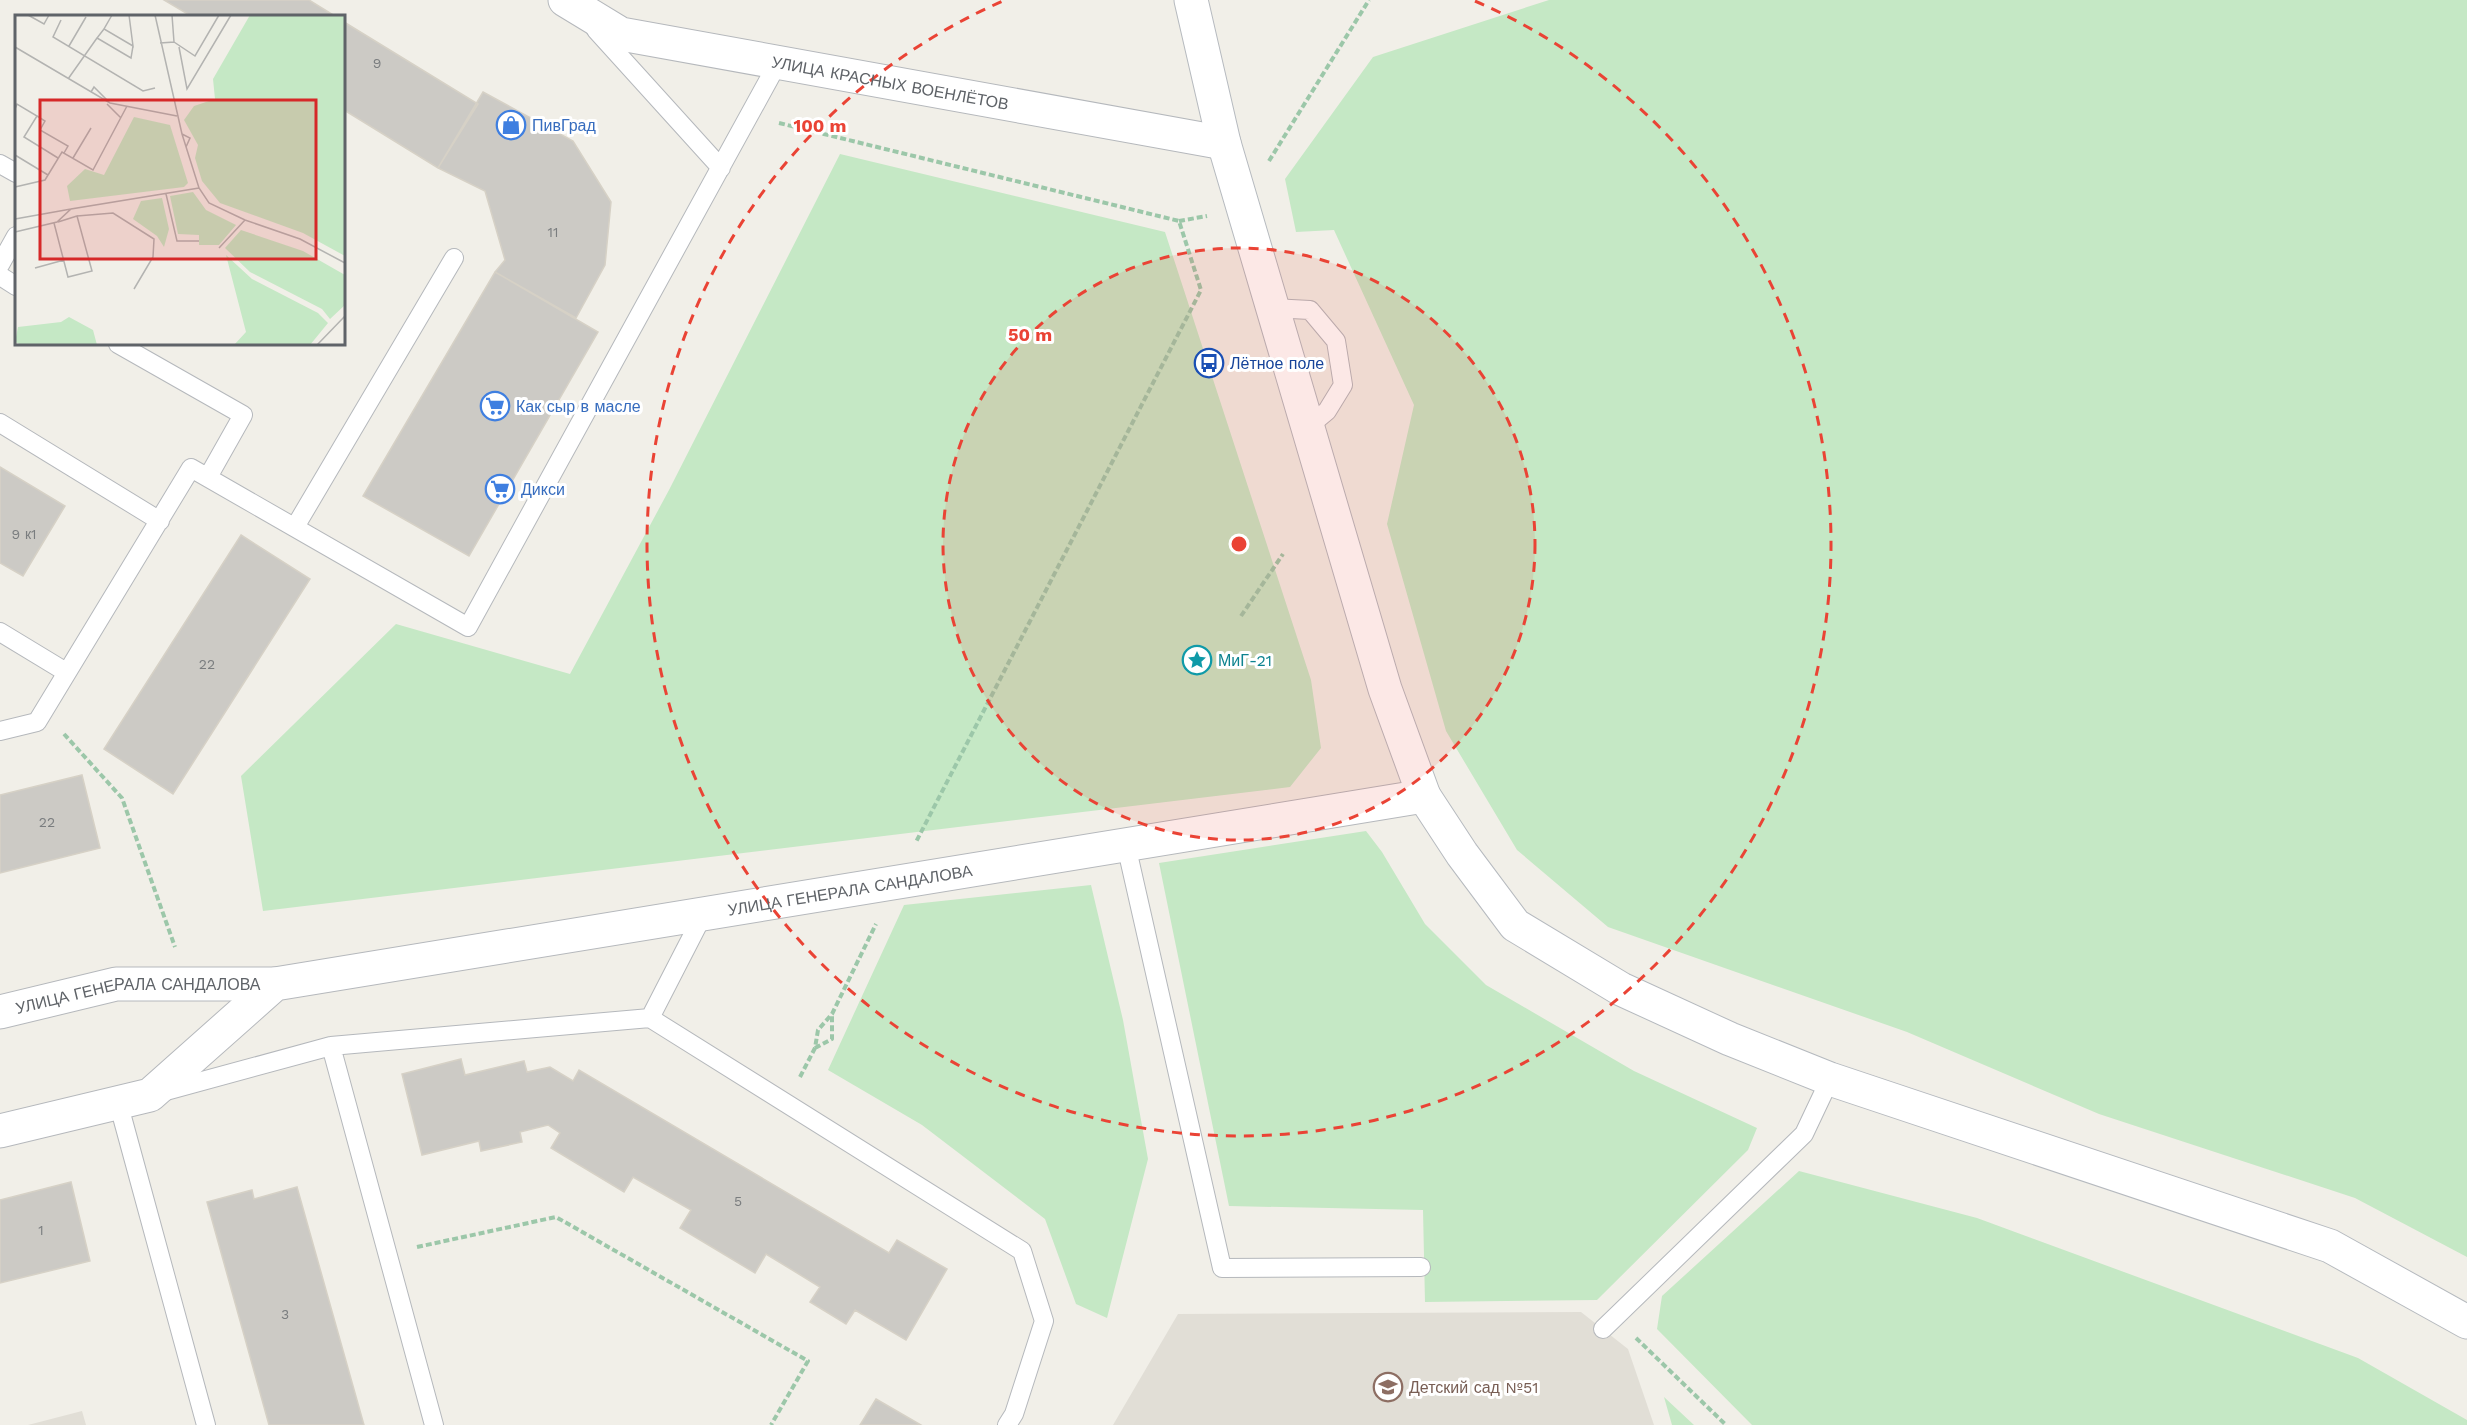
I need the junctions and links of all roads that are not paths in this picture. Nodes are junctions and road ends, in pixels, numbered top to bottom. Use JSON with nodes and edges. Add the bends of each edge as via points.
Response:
{"nodes":[{"id":1,"x":1191,"y":0,"type":"edge"},
{"id":2,"x":580,"y":2,"type":"edge"},
{"id":3,"x":779,"y":61,"type":"junction"},
{"id":4,"x":1224,"y":143,"type":"junction"},
{"id":5,"x":0,"y":164,"type":"edge"},
{"id":6,"x":722,"y":168,"type":"junction"},
{"id":7,"x":15,"y":172,"type":"edge"},
{"id":8,"x":15,"y":238,"type":"edge"},
{"id":9,"x":454,"y":258,"type":"dead end"},
{"id":10,"x":0,"y":265,"type":"edge"},
{"id":11,"x":0,"y":276,"type":"edge"},
{"id":12,"x":15,"y":285,"type":"edge"},
{"id":13,"x":1272,"y":308,"type":"junction"},
{"id":14,"x":120,"y":345,"type":"edge"},
{"id":15,"x":0,"y":423,"type":"edge"},
{"id":16,"x":1309,"y":426,"type":"junction"},
{"id":17,"x":208,"y":477,"type":"junction"},
{"id":18,"x":160,"y":521,"type":"junction"},
{"id":19,"x":295,"y":527,"type":"junction"},
{"id":20,"x":0,"y":632,"type":"edge"},
{"id":21,"x":66,"y":672,"type":"junction"},
{"id":22,"x":0,"y":731,"type":"edge"},
{"id":23,"x":1424,"y":796,"type":"junction"},
{"id":24,"x":1126,"y":845,"type":"junction"},
{"id":25,"x":703,"y":915,"type":"junction"},
{"id":26,"x":276,"y":984,"type":"junction"},
{"id":27,"x":0,"y":1012,"type":"edge"},
{"id":28,"x":650,"y":1018,"type":"junction"},
{"id":29,"x":331,"y":1046,"type":"junction"},
{"id":30,"x":1830,"y":1079,"type":"junction"},
{"id":31,"x":150,"y":1095,"type":"junction"},
{"id":32,"x":118,"y":1102,"type":"junction"},
{"id":33,"x":0,"y":1131,"type":"edge"},
{"id":34,"x":1421,"y":1267,"type":"dead end"},
{"id":35,"x":2467,"y":1322,"type":"edge"},
{"id":36,"x":1608,"y":1325,"type":"road end"},
{"id":37,"x":206,"y":1425,"type":"edge"},
{"id":38,"x":434,"y":1425,"type":"edge"},
{"id":39,"x":1007,"y":1425,"type":"edge"}],
"edges":[{"from":1,"to":4,"type":"street"},
{"from":2,"to":3,"type":"street","name":"УЛИЦА КРАСНЫХ ВОЕНЛЁТОВ","via":[[621,34]]},
{"from":2,"to":6,"type":"lane"},
{"from":3,"to":4,"type":"street","name":"УЛИЦА КРАСНЫХ ВОЕНЛЁТОВ"},
{"from":3,"to":6,"type":"lane"},
{"from":4,"to":13,"type":"street"},
{"from":5,"to":7,"type":"lane"},
{"from":6,"to":19,"type":"lane","via":[[468,627]]},
{"from":8,"to":10,"type":"lane"},
{"from":9,"to":19,"type":"lane"},
{"from":11,"to":12,"type":"lane"},
{"from":13,"to":16,"type":"street"},
{"from":13,"to":16,"type":"lane","via":[[1310,310],[1336,341],[1343,385],[1327,411]]},
{"from":14,"to":17,"type":"lane","via":[[243,415]]},
{"from":15,"to":18,"type":"lane"},
{"from":16,"to":23,"type":"street","via":[[1385,689]]},
{"from":17,"to":18,"type":"lane","via":[[191,468]]},
{"from":17,"to":19,"type":"lane"},
{"from":18,"to":21,"type":"lane"},
{"from":20,"to":21,"type":"lane"},
{"from":21,"to":22,"type":"lane","via":[[37,722]]},
{"from":23,"to":24,"type":"street","name":"УЛИЦА ГЕНЕРАЛА САНДАЛОВА"},
{"from":23,"to":30,"type":"street","via":[[1515,925],[1622,989],[1730,1039]]},
{"from":24,"to":25,"type":"street","name":"УЛИЦА ГЕНЕРАЛА САНДАЛОВА"},
{"from":24,"to":34,"type":"lane","via":[[1222,1268]]},
{"from":25,"to":26,"type":"street","name":"УЛИЦА ГЕНЕРАЛА САНДАЛОВА"},
{"from":25,"to":28,"type":"lane"},
{"from":26,"to":27,"type":"street","name":"УЛИЦА ГЕНЕРАЛА САНДАЛОВА","via":[[116,984]]},
{"from":26,"to":31,"type":"street","name":"УЛИЦА ГЕНЕРАЛА САНДАЛОВА"},
{"from":28,"to":29,"type":"lane"},
{"from":28,"to":39,"type":"lane","via":[[1022,1251],[1044,1321]]},
{"from":29,"to":31,"type":"lane"},
{"from":29,"to":38,"type":"lane"},
{"from":30,"to":35,"type":"street","via":[[2330,1246]]},
{"from":30,"to":36,"type":"lane","via":[[1804,1134]]},
{"from":31,"to":32,"type":"street","name":"УЛИЦА ГЕНЕРАЛА САНДАЛОВА"},
{"from":32,"to":33,"type":"street","name":"УЛИЦА ГЕНЕРАЛА САНДАЛОВА"},
{"from":32,"to":37,"type":"lane"}]}
